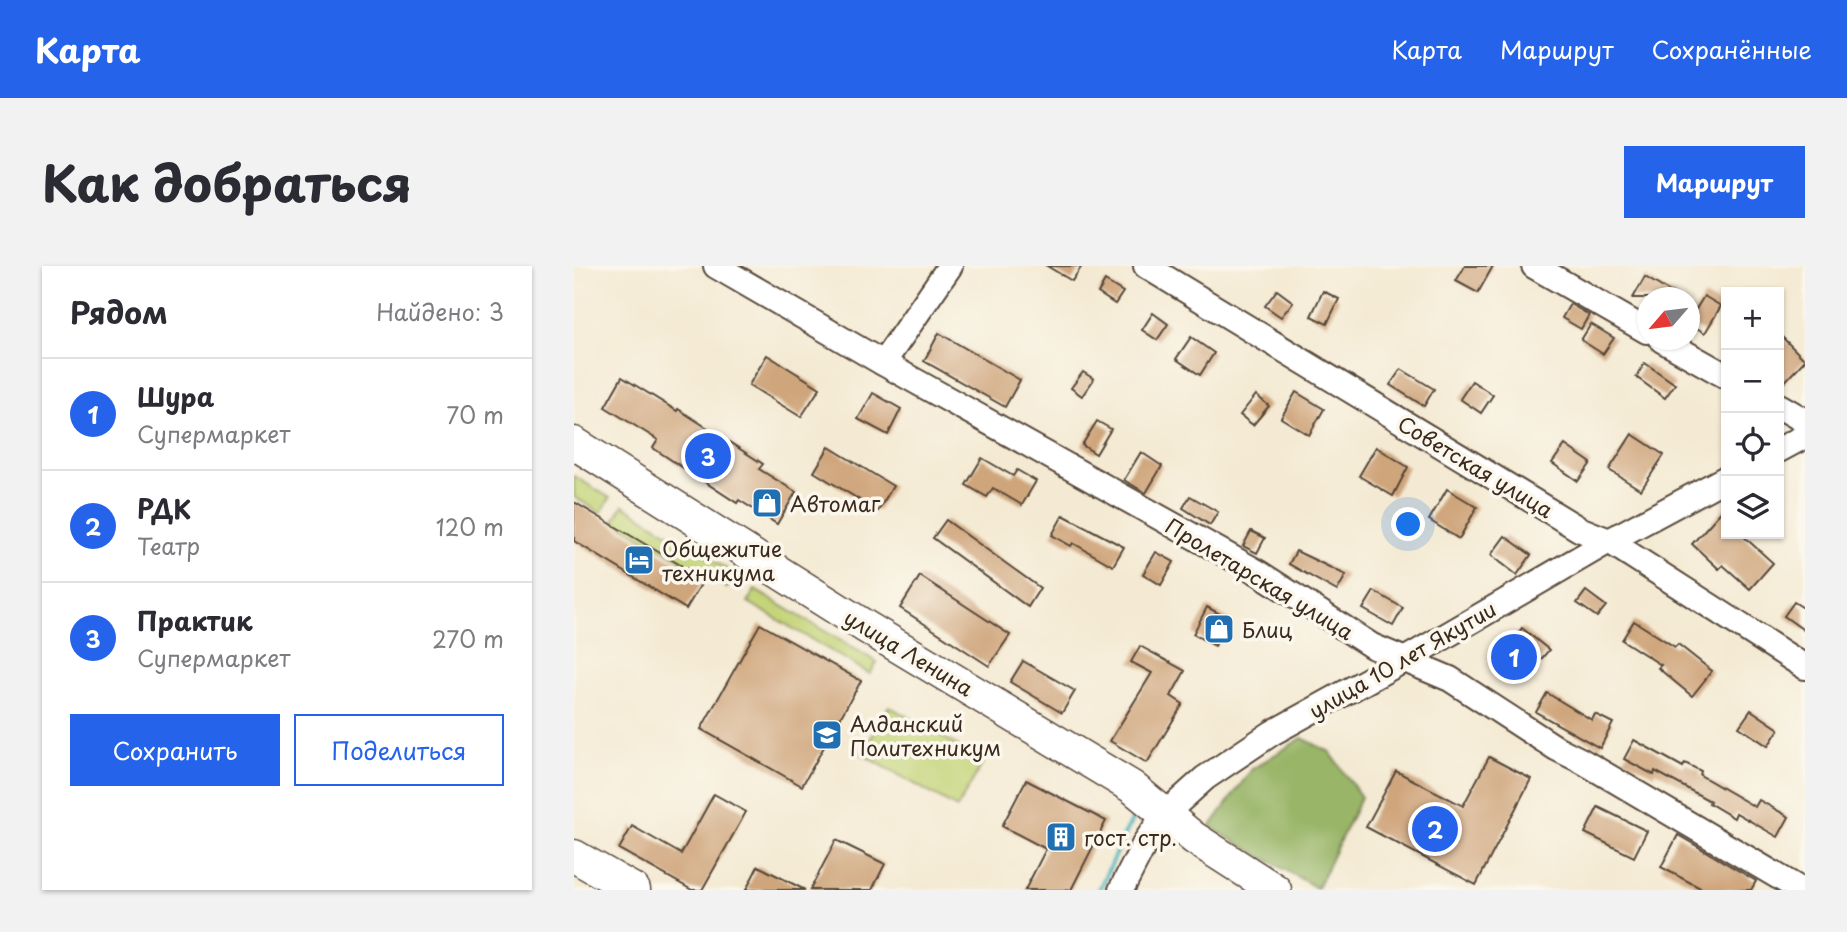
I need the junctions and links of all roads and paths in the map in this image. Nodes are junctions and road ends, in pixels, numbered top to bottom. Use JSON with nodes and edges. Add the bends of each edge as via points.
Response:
{"nodes":[{"id":1,"x":716,"y":266,"type":"edge"},
{"id":2,"x":950,"y":266,"type":"edge"},
{"id":3,"x":1146,"y":266,"type":"edge"},
{"id":4,"x":1534,"y":266,"type":"edge"},
{"id":5,"x":1637,"y":325,"type":"edge"},
{"id":6,"x":1680,"y":350,"type":"edge"},
{"id":7,"x":883,"y":363,"type":"junction"},
{"id":8,"x":1721,"y":373,"type":"edge"},
{"id":9,"x":1784,"y":409,"type":"edge"},
{"id":10,"x":1805,"y":421,"type":"edge"},
{"id":11,"x":1805,"y":436,"type":"edge"},
{"id":12,"x":574,"y":443,"type":"edge"},
{"id":13,"x":1784,"y":447,"type":"edge"},
{"id":14,"x":1721,"y":481,"type":"edge"},
{"id":15,"x":1609,"y":541,"type":"junction"},
{"id":16,"x":1406,"y":659,"type":"junction"},
{"id":17,"x":1805,"y":667,"type":"edge"},
{"id":18,"x":1165,"y":814,"type":"junction"},
{"id":19,"x":574,"y":856,"type":"edge"},
{"id":20,"x":1802,"y":886,"type":"edge"},
{"id":21,"x":634,"y":890,"type":"edge"},
{"id":22,"x":1121,"y":890,"type":"edge"},
{"id":23,"x":1275,"y":890,"type":"edge"}],
"edges":[{"from":1,"to":7,"type":"street","name":"Пролетарская улица"},
{"from":2,"to":7,"type":"street"},
{"from":3,"to":15,"type":"street","name":"Советская улица","via":[[1579,529]]},
{"from":4,"to":5,"type":"street"},
{"from":6,"to":8,"type":"street"},
{"from":7,"to":16,"type":"street","name":"Пролетарская улица","via":[[1259,573],[1372,646]]},
{"from":9,"to":10,"type":"street"},
{"from":11,"to":13,"type":"street"},
{"from":12,"to":18,"type":"main road","name":"улица Ленина","via":[[1132,787]]},
{"from":14,"to":15,"type":"street","name":"улица 10 лет Якутии"},
{"from":15,"to":16,"type":"street","name":"улица 10 лет Якутии"},
{"from":15,"to":17,"type":"street","name":"Советская улица"},
{"from":16,"to":18,"type":"street","name":"улица 10 лет Якутии","via":[[1272,733],[1205,778]]},
{"from":16,"to":20,"type":"street","name":"Пролетарская улица","via":[[1450,679],[1556,748]]},
{"from":18,"to":22,"type":"street","name":"улица 10 лет Якутии"},
{"from":18,"to":23,"type":"main road","name":"улица Ленина"},
{"from":19,"to":21,"type":"main road"}]}
